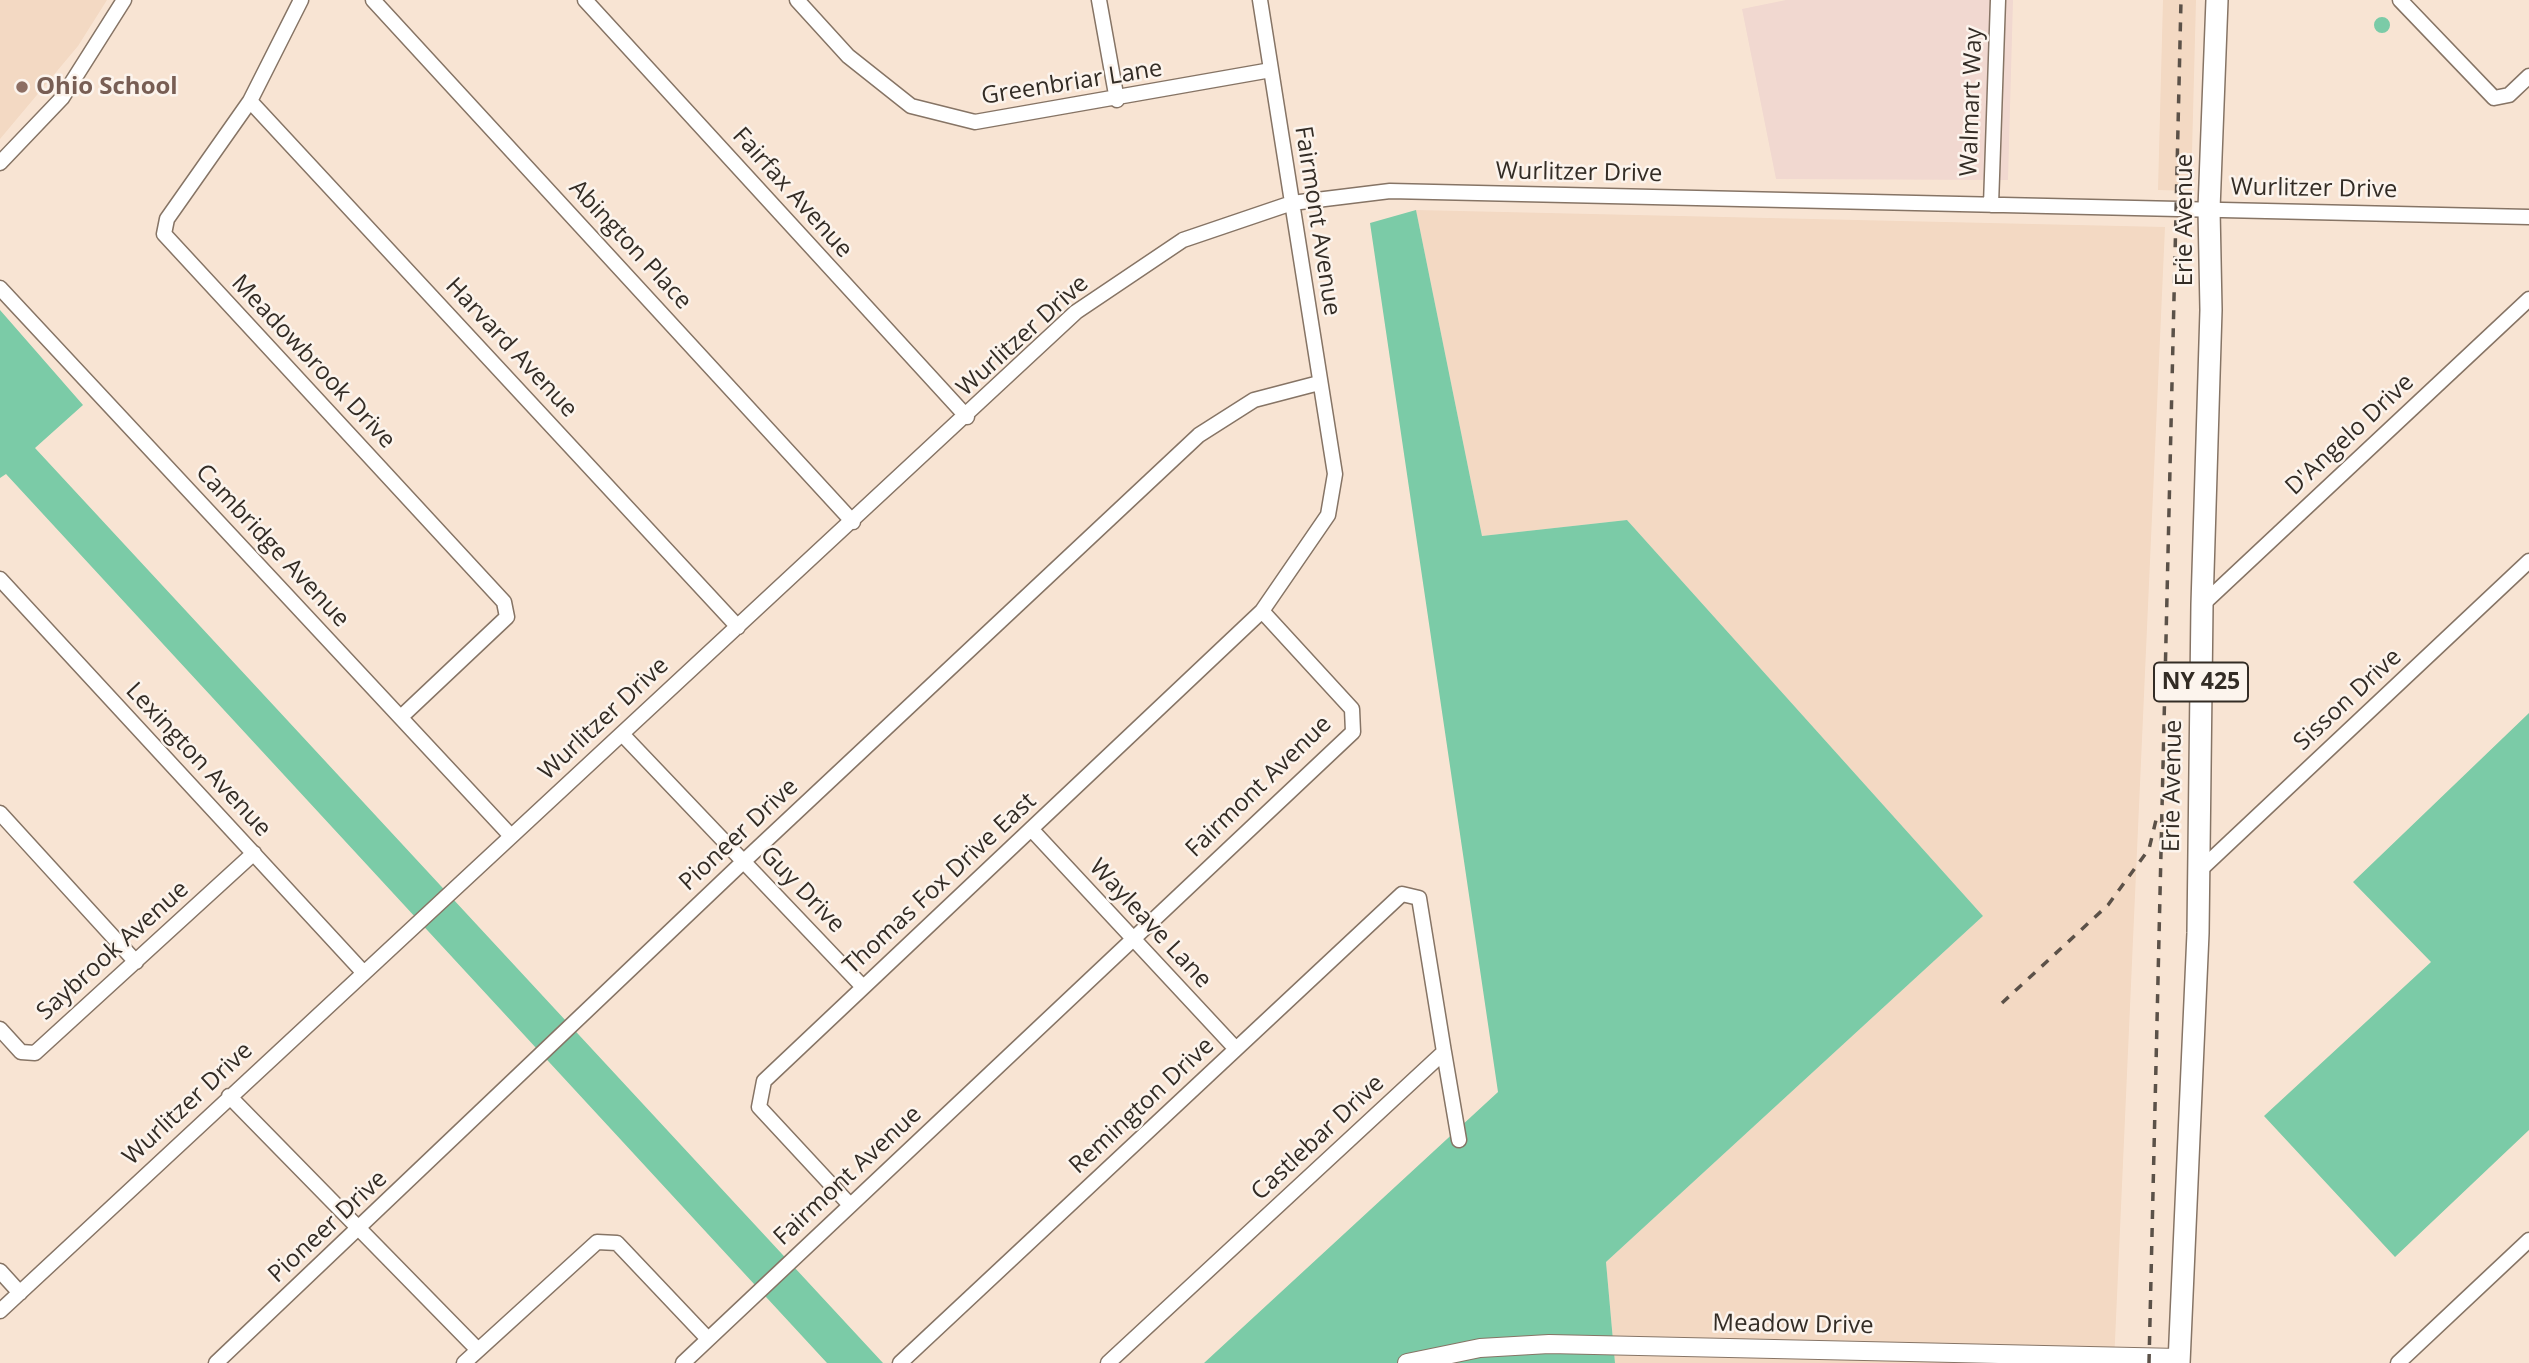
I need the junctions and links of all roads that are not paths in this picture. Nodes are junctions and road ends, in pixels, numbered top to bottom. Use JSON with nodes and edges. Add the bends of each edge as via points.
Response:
{"nodes":[{"id":1,"x":124,"y":0,"type":"edge"},
{"id":2,"x":300,"y":0,"type":"edge"},
{"id":3,"x":373,"y":0,"type":"edge"},
{"id":4,"x":585,"y":0,"type":"edge"},
{"id":5,"x":797,"y":0,"type":"edge"},
{"id":6,"x":1100,"y":0,"type":"edge"},
{"id":7,"x":1260,"y":0,"type":"edge"},
{"id":8,"x":1998,"y":0,"type":"edge"},
{"id":9,"x":2217,"y":0,"type":"edge"},
{"id":10,"x":2400,"y":0,"type":"edge"},
{"id":11,"x":1271,"y":70,"type":"junction"},
{"id":12,"x":2529,"y":76,"type":"edge"},
{"id":13,"x":1117,"y":100,"type":"junction"},
{"id":14,"x":250,"y":101,"type":"junction"},
{"id":15,"x":0,"y":163,"type":"edge"},
{"id":16,"x":1292,"y":203,"type":"junction"},
{"id":17,"x":1991,"y":205,"type":"junction"},
{"id":18,"x":2210,"y":209,"type":"junction"},
{"id":19,"x":2529,"y":217,"type":"edge"},
{"id":20,"x":0,"y":288,"type":"edge"},
{"id":21,"x":2529,"y":299,"type":"edge"},
{"id":22,"x":1319,"y":383,"type":"junction"},
{"id":23,"x":967,"y":417,"type":"junction"},
{"id":24,"x":852,"y":522,"type":"junction"},
{"id":25,"x":2529,"y":561,"type":"edge"},
{"id":26,"x":0,"y":579,"type":"edge"},
{"id":27,"x":2202,"y":605,"type":"junction"},
{"id":28,"x":1262,"y":611,"type":"junction"},
{"id":29,"x":738,"y":627,"type":"junction"},
{"id":30,"x":401,"y":717,"type":"junction"},
{"id":31,"x":622,"y":734,"type":"junction"},
{"id":32,"x":0,"y":813,"type":"edge"},
{"id":33,"x":1032,"y":830,"type":"junction"},
{"id":34,"x":511,"y":836,"type":"junction"},
{"id":35,"x":254,"y":853,"type":"junction"},
{"id":36,"x":743,"y":862,"type":"junction"},
{"id":37,"x":2198,"y":872,"type":"junction"},
{"id":38,"x":1133,"y":939,"type":"junction"},
{"id":39,"x":136,"y":962,"type":"junction"},
{"id":40,"x":363,"y":972,"type":"junction"},
{"id":41,"x":863,"y":987,"type":"junction"},
{"id":42,"x":0,"y":1029,"type":"edge"},
{"id":43,"x":1236,"y":1049,"type":"junction"},
{"id":44,"x":1444,"y":1052,"type":"junction"},
{"id":45,"x":229,"y":1096,"type":"junction"},
{"id":46,"x":1459,"y":1140,"type":"dead end"},
{"id":47,"x":850,"y":1205,"type":"junction"},
{"id":48,"x":358,"y":1231,"type":"junction"},
{"id":49,"x":2529,"y":1240,"type":"edge"},
{"id":50,"x":0,"y":1271,"type":"edge"},
{"id":51,"x":20,"y":1293,"type":"junction"},
{"id":52,"x":0,"y":1311,"type":"edge"},
{"id":53,"x":708,"y":1339,"type":"junction"},
{"id":54,"x":478,"y":1350,"type":"junction"},
{"id":55,"x":2179,"y":1361,"type":"edge"},
{"id":56,"x":216,"y":1363,"type":"edge"},
{"id":57,"x":464,"y":1363,"type":"edge"},
{"id":58,"x":683,"y":1363,"type":"edge"},
{"id":59,"x":900,"y":1363,"type":"edge"},
{"id":60,"x":1108,"y":1363,"type":"edge"},
{"id":61,"x":1407,"y":1363,"type":"edge"},
{"id":62,"x":2398,"y":1363,"type":"edge"}],
"edges":[{"from":1,"to":15,"type":"street","via":[[62,98]]},
{"from":2,"to":14,"type":"street","name":"Meadowbrook Drive"},
{"from":3,"to":24,"type":"street","name":"Abington Place"},
{"from":4,"to":23,"type":"street","name":"Fairfax Avenue"},
{"from":5,"to":13,"type":"street","name":"Greenbriar Lane","via":[[848,56],[911,106],[975,122]]},
{"from":6,"to":13,"type":"street"},
{"from":7,"to":11,"type":"street","name":"Fairmont Avenue"},
{"from":8,"to":17,"type":"street","name":"Walmart Way"},
{"from":9,"to":18,"type":"main road","name":"Erie Avenue","number":"NY 425"},
{"from":10,"to":12,"type":"street","via":[[2494,98],[2509,95]]},
{"from":11,"to":13,"type":"street","name":"Greenbriar Lane"},
{"from":11,"to":16,"type":"street","name":"Fairmont Avenue"},
{"from":14,"to":29,"type":"street","name":"Harvard Avenue"},
{"from":14,"to":30,"type":"street","name":"Meadowbrook Drive","via":[[167,219],[164,233],[504,602],[507,617]]},
{"from":16,"to":17,"type":"street","name":"Wurlitzer Drive","via":[[1390,191]]},
{"from":16,"to":22,"type":"street","name":"Fairmont Avenue"},
{"from":16,"to":23,"type":"street","name":"Wurlitzer Drive","via":[[1183,240],[1076,312]]},
{"from":17,"to":18,"type":"street","name":"Wurlitzer Drive"},
{"from":18,"to":19,"type":"street","name":"Wurlitzer Drive"},
{"from":18,"to":27,"type":"main road","name":"Erie Avenue","number":"NY 425"},
{"from":20,"to":30,"type":"street","name":"Cambridge Avenue"},
{"from":21,"to":27,"type":"street","name":"D'Angelo Drive"},
{"from":22,"to":28,"type":"street","name":"Fairmont Avenue","via":[[1335,474],[1328,515]]},
{"from":22,"to":36,"type":"street","name":"Pioneer Drive","via":[[1254,400],[1199,435]]},
{"from":23,"to":24,"type":"street","name":"Wurlitzer Drive"},
{"from":24,"to":29,"type":"street","name":"Wurlitzer Drive"},
{"from":25,"to":37,"type":"street","name":"Sisson Drive"},
{"from":26,"to":35,"type":"street","name":"Lexington Avenue"},
{"from":27,"to":37,"type":"main road","name":"Erie Avenue","number":"NY 425"},
{"from":28,"to":33,"type":"street","name":"Thomas Fox Drive East"},
{"from":28,"to":38,"type":"street","name":"Fairmont Avenue","via":[[1352,709],[1353,732]]},
{"from":29,"to":31,"type":"street","name":"Wurlitzer Drive"},
{"from":30,"to":34,"type":"street","name":"Cambridge Avenue"},
{"from":31,"to":34,"type":"street","name":"Wurlitzer Drive"},
{"from":31,"to":36,"type":"street","name":"Guy Drive"},
{"from":32,"to":39,"type":"street"},
{"from":33,"to":38,"type":"street","name":"Wayleave Lane"},
{"from":33,"to":41,"type":"street","name":"Thomas Fox Drive East"},
{"from":34,"to":40,"type":"street","name":"Wurlitzer Drive"},
{"from":35,"to":39,"type":"street","name":"Saybrook Avenue"},
{"from":35,"to":40,"type":"street","name":"Lexington Avenue"},
{"from":36,"to":41,"type":"street","name":"Guy Drive"},
{"from":36,"to":48,"type":"street","name":"Pioneer Drive"},
{"from":37,"to":55,"type":"main road","name":"Erie Avenue","number":"NY 425"},
{"from":38,"to":43,"type":"street","name":"Wayleave Lane"},
{"from":38,"to":47,"type":"street","name":"Fairmont Avenue"},
{"from":39,"to":42,"type":"street","name":"Saybrook Avenue","via":[[35,1052],[21,1052]]},
{"from":40,"to":45,"type":"street","name":"Wurlitzer Drive"},
{"from":41,"to":47,"type":"street","name":"Thomas Fox Drive East","via":[[764,1081],[759,1107]]},
{"from":43,"to":44,"type":"street","name":"Remington Drive","via":[[1402,894],[1419,898]]},
{"from":43,"to":59,"type":"street","name":"Remington Drive"},
{"from":44,"to":46,"type":"street"},
{"from":44,"to":60,"type":"street","name":"Castlebar Drive"},
{"from":45,"to":48,"type":"street"},
{"from":45,"to":51,"type":"street","name":"Wurlitzer Drive"},
{"from":47,"to":53,"type":"street","name":"Fairmont Avenue"},
{"from":48,"to":54,"type":"street"},
{"from":48,"to":56,"type":"street","name":"Pioneer Drive"},
{"from":49,"to":62,"type":"street"},
{"from":50,"to":51,"type":"street"},
{"from":51,"to":52,"type":"street","name":"Wurlitzer Drive"},
{"from":53,"to":54,"type":"street","via":[[617,1243],[597,1242]]},
{"from":53,"to":58,"type":"street","name":"Fairmont Avenue"},
{"from":54,"to":57,"type":"street"},
{"from":55,"to":61,"type":"street","name":"Meadow Drive","via":[[1549,1344],[1480,1348]]}]}
